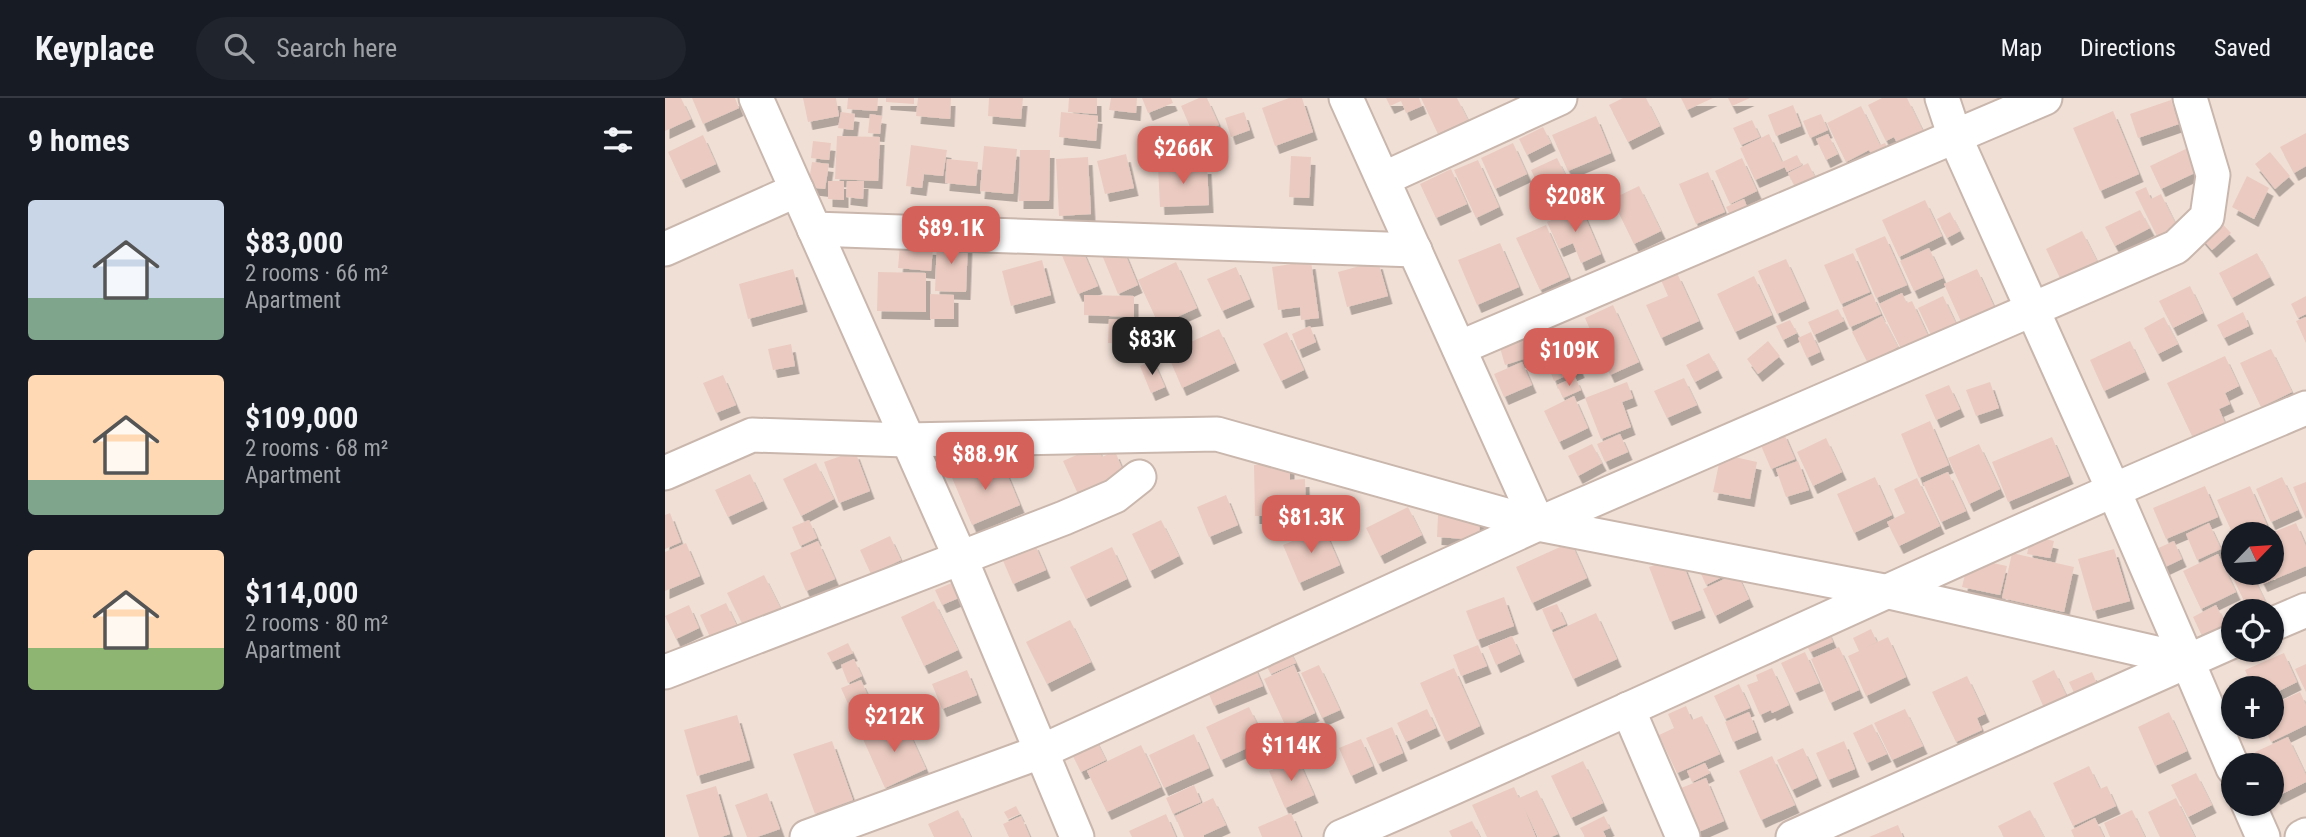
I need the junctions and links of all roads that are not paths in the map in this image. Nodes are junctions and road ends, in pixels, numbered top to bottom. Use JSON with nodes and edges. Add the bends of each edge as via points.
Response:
{"nodes":[{"id":1,"x":756,"y":98,"type":"edge"},
{"id":2,"x":1346,"y":98,"type":"edge"},
{"id":3,"x":1560,"y":98,"type":"edge"},
{"id":4,"x":1942,"y":98,"type":"edge"},
{"id":5,"x":2045,"y":98,"type":"edge"},
{"id":6,"x":2190,"y":98,"type":"edge"},
{"id":7,"x":1955,"y":137,"type":"junction"},
{"id":8,"x":1383,"y":179,"type":"junction"},
{"id":9,"x":797,"y":190,"type":"junction"},
{"id":10,"x":814,"y":229,"type":"junction"},
{"id":11,"x":665,"y":249,"type":"edge"},
{"id":12,"x":1415,"y":250,"type":"junction"},
{"id":13,"x":2033,"y":309,"type":"junction"},
{"id":14,"x":1459,"y":348,"type":"junction"},
{"id":15,"x":2306,"y":408,"type":"edge"},
{"id":16,"x":906,"y":440,"type":"junction"},
{"id":17,"x":665,"y":473,"type":"edge"},
{"id":18,"x":1139,"y":477,"type":"dead end"},
{"id":19,"x":2113,"y":489,"type":"junction"},
{"id":20,"x":1538,"y":524,"type":"junction"},
{"id":21,"x":960,"y":557,"type":"junction"},
{"id":22,"x":1889,"y":592,"type":"junction"},
{"id":23,"x":2306,"y":610,"type":"edge"},
{"id":24,"x":2284,"y":619,"type":"edge"},
{"id":25,"x":2221,"y":646,"type":"edge"},
{"id":26,"x":2186,"y":660,"type":"junction"},
{"id":27,"x":665,"y":673,"type":"edge"},
{"id":28,"x":1628,"y":709,"type":"junction"},
{"id":29,"x":1040,"y":751,"type":"junction"},
{"id":30,"x":2226,"y":753,"type":"edge"},
{"id":31,"x":2254,"y":816,"type":"edge"},
{"id":32,"x":807,"y":837,"type":"edge"},
{"id":33,"x":1077,"y":837,"type":"edge"},
{"id":34,"x":1341,"y":837,"type":"edge"},
{"id":35,"x":1683,"y":837,"type":"edge"},
{"id":36,"x":1793,"y":837,"type":"edge"},
{"id":37,"x":2263,"y":837,"type":"edge"}],
"edges":[{"from":1,"to":9,"type":"street"},
{"from":2,"to":8,"type":"street"},
{"from":3,"to":8,"type":"street"},
{"from":4,"to":7,"type":"street"},
{"from":5,"to":7,"type":"street"},
{"from":6,"to":13,"type":"street","via":[[2213,175],[2207,217],[2176,247]]},
{"from":7,"to":13,"type":"street"},
{"from":7,"to":14,"type":"street"},
{"from":8,"to":12,"type":"street"},
{"from":9,"to":10,"type":"street"},
{"from":9,"to":11,"type":"street"},
{"from":10,"to":12,"type":"street"},
{"from":10,"to":16,"type":"street"},
{"from":12,"to":14,"type":"street"},
{"from":13,"to":19,"type":"street"},
{"from":13,"to":20,"type":"street"},
{"from":14,"to":20,"type":"street"},
{"from":15,"to":19,"type":"street"},
{"from":16,"to":17,"type":"street","via":[[752,435]]},
{"from":16,"to":20,"type":"street","via":[[1217,434]]},
{"from":16,"to":21,"type":"street"},
{"from":18,"to":21,"type":"street","via":[[1115,496]]},
{"from":19,"to":22,"type":"street"},
{"from":19,"to":26,"type":"street"},
{"from":20,"to":22,"type":"street"},
{"from":20,"to":29,"type":"street"},
{"from":21,"to":27,"type":"street"},
{"from":21,"to":29,"type":"street"},
{"from":22,"to":26,"type":"street"},
{"from":22,"to":28,"type":"street"},
{"from":23,"to":24,"type":"street"},
{"from":25,"to":26,"type":"street"},
{"from":26,"to":30,"type":"street"},
{"from":26,"to":36,"type":"street"},
{"from":28,"to":34,"type":"street"},
{"from":28,"to":35,"type":"street"},
{"from":29,"to":32,"type":"street"},
{"from":29,"to":33,"type":"street"},
{"from":31,"to":37,"type":"street"}]}
